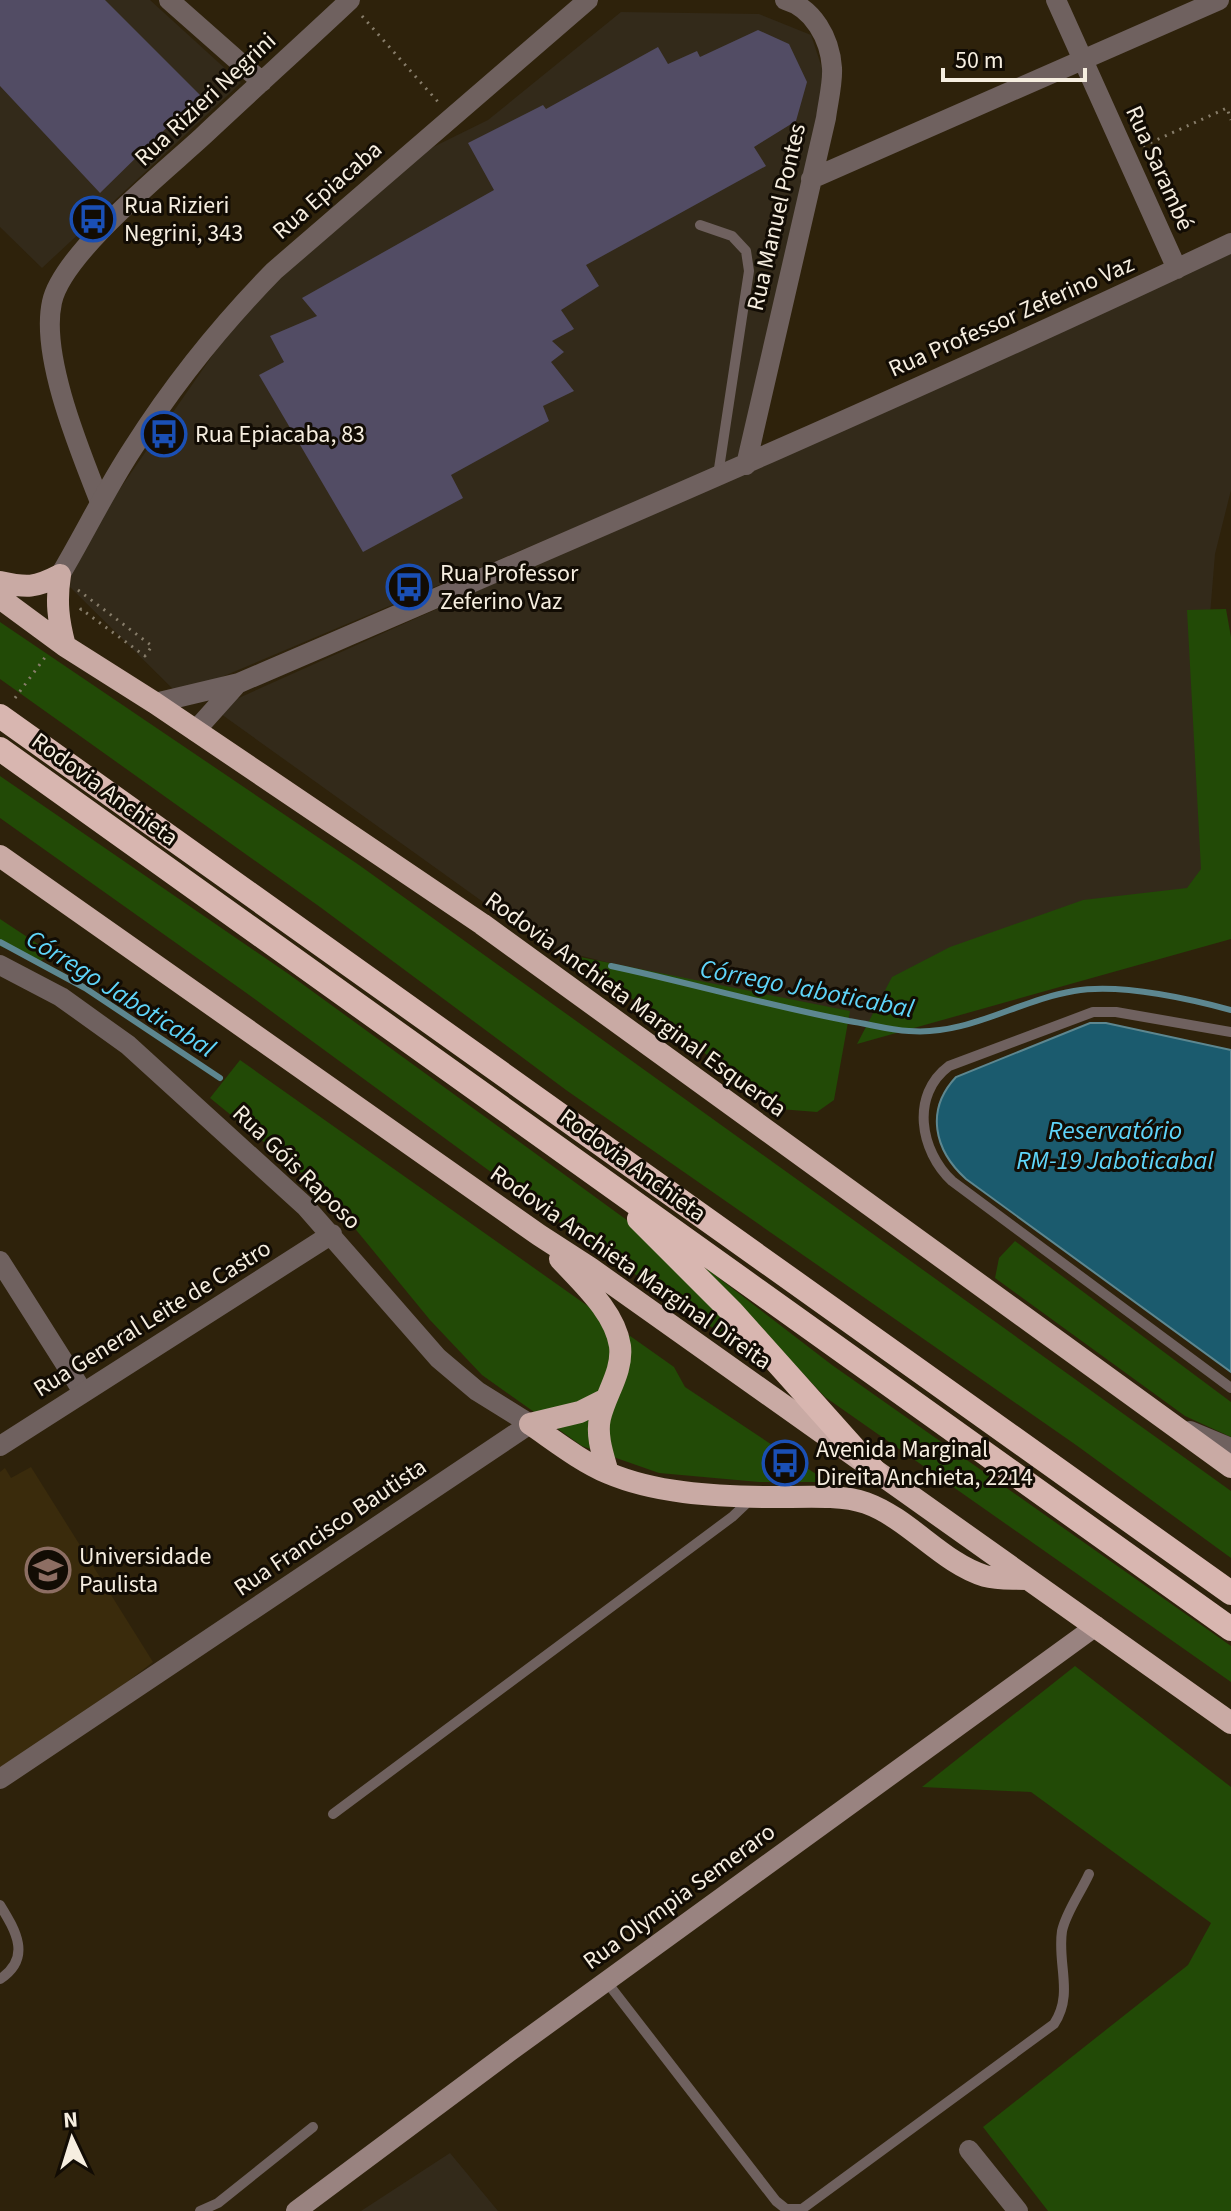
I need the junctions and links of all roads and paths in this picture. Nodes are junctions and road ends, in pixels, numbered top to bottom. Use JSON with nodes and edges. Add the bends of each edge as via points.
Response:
{"nodes":[{"id":1,"x":169,"y":0,"type":"edge"},
{"id":2,"x":348,"y":0,"type":"edge"},
{"id":3,"x":588,"y":0,"type":"edge"},
{"id":4,"x":785,"y":0,"type":"edge"},
{"id":5,"x":1056,"y":0,"type":"edge"},
{"id":6,"x":1219,"y":0,"type":"edge"},
{"id":7,"x":1083,"y":60,"type":"junction"},
{"id":8,"x":262,"y":82,"type":"junction"},
{"id":9,"x":451,"y":116,"type":"junction"},
{"id":10,"x":1231,"y":120,"type":"edge"},
{"id":11,"x":1125,"y":154,"type":"junction"},
{"id":12,"x":811,"y":179,"type":"junction"},
{"id":13,"x":700,"y":225,"type":"dead end"},
{"id":14,"x":1231,"y":243,"type":"edge"},
{"id":15,"x":1177,"y":269,"type":"junction"},
{"id":16,"x":746,"y":465,"type":"junction"},
{"id":17,"x":718,"y":477,"type":"junction"},
{"id":18,"x":100,"y":502,"type":"junction"},
{"id":19,"x":60,"y":575,"type":"junction"},
{"id":20,"x":0,"y":582,"type":"edge"},
{"id":21,"x":0,"y":598,"type":"edge"},
{"id":22,"x":89,"y":599,"type":"dead end"},
{"id":23,"x":72,"y":621,"type":"dead end"},
{"id":24,"x":59,"y":646,"type":"junction"},
{"id":25,"x":239,"y":683,"type":"junction"},
{"id":26,"x":155,"y":703,"type":"junction"},
{"id":27,"x":4,"y":711,"type":"edge"},
{"id":28,"x":195,"y":731,"type":"junction"},
{"id":29,"x":0,"y":749,"type":"edge"},
{"id":30,"x":0,"y":856,"type":"edge"},
{"id":31,"x":4,"y":966,"type":"edge"},
{"id":32,"x":1231,"y":1032,"type":"edge"},
{"id":33,"x":577,"y":1159,"type":"junction"},
{"id":34,"x":332,"y":1234,"type":"junction"},
{"id":35,"x":539,"y":1235,"type":"junction"},
{"id":36,"x":0,"y":1261,"type":"edge"},
{"id":37,"x":1231,"y":1388,"type":"edge"},
{"id":38,"x":83,"y":1392,"type":"junction"},
{"id":39,"x":606,"y":1399,"type":"junction"},
{"id":40,"x":1171,"y":1423,"type":"junction"},
{"id":41,"x":530,"y":1424,"type":"junction"},
{"id":42,"x":0,"y":1446,"type":"edge"},
{"id":43,"x":1231,"y":1448,"type":"edge"},
{"id":44,"x":1231,"y":1467,"type":"edge"},
{"id":45,"x":608,"y":1473,"type":"junction"},
{"id":46,"x":876,"y":1473,"type":"junction"},
{"id":47,"x":754,"y":1497,"type":"junction"},
{"id":48,"x":1027,"y":1579,"type":"junction"},
{"id":49,"x":1231,"y":1593,"type":"edge"},
{"id":50,"x":1096,"y":1626,"type":"junction"},
{"id":51,"x":1231,"y":1629,"type":"edge"},
{"id":52,"x":1231,"y":1723,"type":"edge"},
{"id":53,"x":0,"y":1779,"type":"edge"},
{"id":54,"x":333,"y":1814,"type":"dead end"},
{"id":55,"x":1089,"y":1874,"type":"dead end"},
{"id":56,"x":0,"y":1905,"type":"edge"},
{"id":57,"x":0,"y":1979,"type":"edge"},
{"id":58,"x":606,"y":1981,"type":"junction"},
{"id":59,"x":313,"y":2127,"type":"dead end"},
{"id":60,"x":969,"y":2150,"type":"dead end"},
{"id":61,"x":200,"y":2211,"type":"edge"},
{"id":62,"x":296,"y":2211,"type":"edge"},
{"id":63,"x":1018,"y":2211,"type":"edge"}],
"edges":[{"from":1,"to":8,"type":"street"},
{"from":2,"to":8,"type":"street","name":"Rua Rizieri Negrini"},
{"from":2,"to":9,"type":"path"},
{"from":3,"to":9,"type":"street","name":"Rua Epiacaba"},
{"from":4,"to":12,"type":"street","name":"Rua Manuel Pontes","via":[[799,4],[819,26],[832,69]]},
{"from":5,"to":7,"type":"street","name":"Rua Sarambé"},
{"from":6,"to":7,"type":"street"},
{"from":7,"to":11,"type":"street","name":"Rua Sarambé"},
{"from":7,"to":12,"type":"street"},
{"from":8,"to":18,"type":"street","name":"Rua Rizieri Negrini","via":[[113,218],[64,271],[52,302],[50,337],[58,380]]},
{"from":9,"to":18,"type":"street","name":"Rua Epiacaba","via":[[253,292],[180,381]]},
{"from":10,"to":11,"type":"path","via":[[1227,108]]},
{"from":11,"to":15,"type":"street","name":"Rua Sarambé"},
{"from":12,"to":16,"type":"street","name":"Rua Manuel Pontes"},
{"from":13,"to":17,"type":"lane","via":[[732,236],[746,251],[749,271]]},
{"from":14,"to":15,"type":"street","name":"Rua Professor Zeferino Vaz"},
{"from":15,"to":16,"type":"street","name":"Rua Professor Zeferino Vaz"},
{"from":16,"to":17,"type":"street","name":"Rua Professor Zeferino Vaz"},
{"from":17,"to":25,"type":"street","name":"Rua Professor Zeferino Vaz"},
{"from":18,"to":19,"type":"street","name":"Rua Epiacaba"},
{"from":19,"to":20,"type":"highway","via":[[39,586]]},
{"from":19,"to":24,"type":"highway"},
{"from":21,"to":24,"type":"highway","name":"Rodovia Anchieta Marginal Esquerda"},
{"from":22,"to":23,"type":"path","via":[[152,646],[145,656],[81,609]]},
{"from":24,"to":26,"type":"highway","name":"Rodovia Anchieta Marginal Esquerda"},
{"from":24,"to":27,"type":"path"},
{"from":25,"to":26,"type":"street","name":"Rua Professor Zeferino Vaz"},
{"from":25,"to":28,"type":"street","name":"Rua Professor Zeferino Vaz"},
{"from":26,"to":28,"type":"highway","name":"Rodovia Anchieta Marginal Esquerda"},
{"from":27,"to":49,"type":"highway","name":"Rodovia Anchieta"},
{"from":28,"to":40,"type":"highway","name":"Rodovia Anchieta Marginal Esquerda","via":[[482,924]]},
{"from":29,"to":33,"type":"highway","name":"Rodovia Anchieta"},
{"from":30,"to":35,"type":"highway","name":"Rodovia Anchieta Marginal Direita"},
{"from":31,"to":34,"type":"street","name":"Rua Góis Raposo","via":[[61,997],[128,1045]]},
{"from":32,"to":37,"type":"lane","via":[[1093,1012],[949,1066],[927,1092],[923,1118],[929,1149],[952,1181]]},
{"from":33,"to":46,"type":"highway","via":[[697,1274]]},
{"from":33,"to":51,"type":"highway","name":"Rodovia Anchieta"},
{"from":34,"to":38,"type":"street","name":"Rua General Leite de Castro"},
{"from":34,"to":41,"type":"street","name":"Rua Góis Raposo","via":[[438,1358],[477,1391]]},
{"from":35,"to":39,"type":"highway","via":[[611,1321],[620,1362]]},
{"from":35,"to":46,"type":"highway","name":"Rodovia Anchieta Marginal Direita"},
{"from":36,"to":38,"type":"street"},
{"from":38,"to":42,"type":"street","name":"Rua General Leite de Castro"},
{"from":39,"to":41,"type":"highway","via":[[580,1412]]},
{"from":39,"to":45,"type":"highway","via":[[599,1434]]},
{"from":40,"to":43,"type":"street"},
{"from":40,"to":44,"type":"highway","name":"Rodovia Anchieta Marginal Esquerda"},
{"from":41,"to":45,"type":"highway"},
{"from":41,"to":53,"type":"street","name":"Rua Francisco Bautista"},
{"from":45,"to":47,"type":"highway","via":[[649,1486]]},
{"from":46,"to":48,"type":"highway","name":"Rodovia Anchieta Marginal Direita"},
{"from":47,"to":48,"type":"highway","via":[[863,1502],[889,1513],[968,1569],[996,1578]]},
{"from":47,"to":54,"type":"lane"},
{"from":48,"to":50,"type":"highway","name":"Rodovia Anchieta Marginal Direita"},
{"from":50,"to":52,"type":"highway","name":"Rodovia Anchieta Marginal Direita"},
{"from":50,"to":58,"type":"main road","name":"Rua Olympia Semeraro"},
{"from":55,"to":58,"type":"lane","via":[[1062,1931],[1065,1995],[1054,2024],[802,2209],[786,2209],[776,2201]]},
{"from":56,"to":57,"type":"lane","via":[[19,1947],[16,1963]]},
{"from":58,"to":62,"type":"main road","name":"Rua Olympia Semeraro"},
{"from":59,"to":61,"type":"lane","via":[[218,2203]]},
{"from":60,"to":63,"type":"street"}]}
